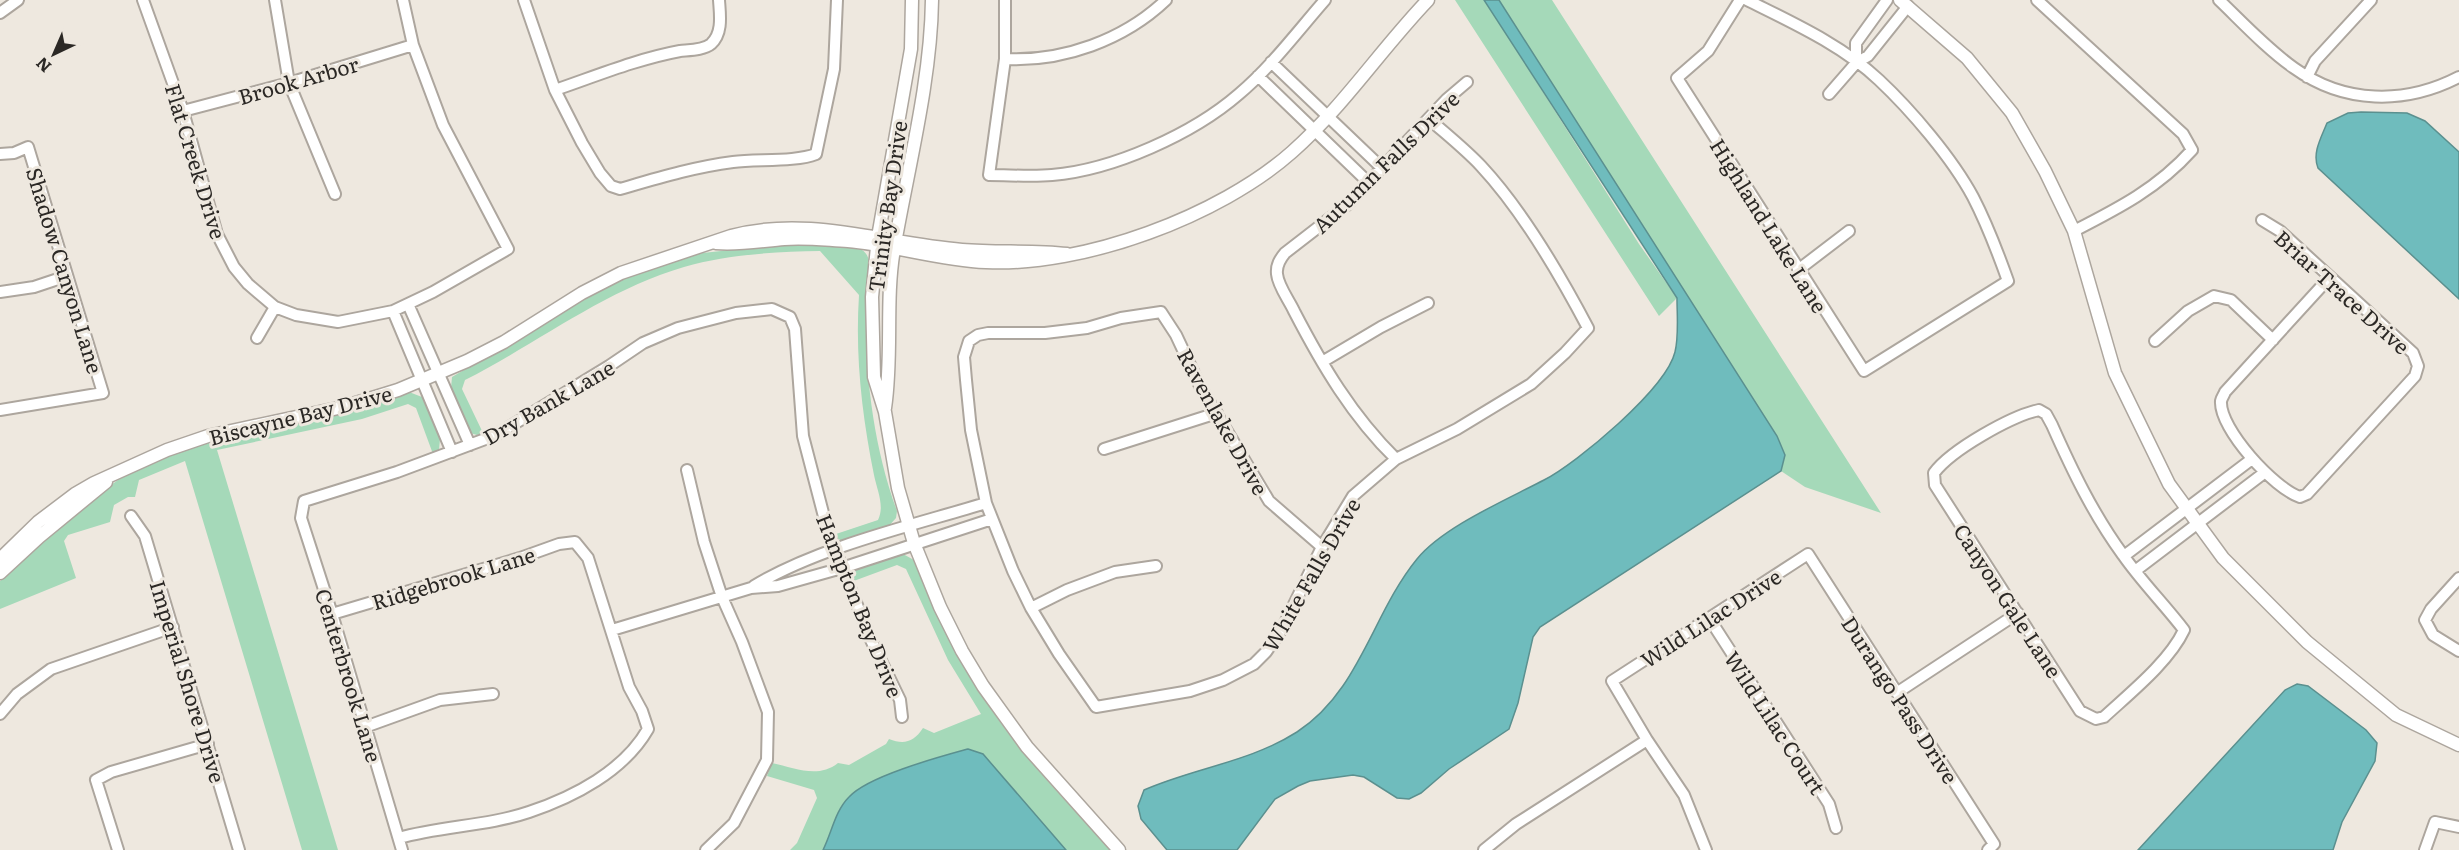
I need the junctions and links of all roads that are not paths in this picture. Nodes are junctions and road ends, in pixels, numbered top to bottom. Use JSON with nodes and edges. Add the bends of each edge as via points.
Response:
{"nodes":[{"id":1,"x":18,"y":0,"type":"edge"},
{"id":2,"x":143,"y":0,"type":"edge"},
{"id":3,"x":275,"y":0,"type":"edge"},
{"id":4,"x":403,"y":0,"type":"edge"},
{"id":5,"x":524,"y":0,"type":"edge"},
{"id":6,"x":719,"y":0,"type":"edge"},
{"id":7,"x":837,"y":0,"type":"edge"},
{"id":8,"x":912,"y":0,"type":"edge"},
{"id":9,"x":932,"y":0,"type":"edge"},
{"id":10,"x":1005,"y":0,"type":"edge"},
{"id":11,"x":1166,"y":0,"type":"edge"},
{"id":12,"x":1325,"y":0,"type":"edge"},
{"id":13,"x":1428,"y":0,"type":"edge"},
{"id":14,"x":1740,"y":0,"type":"edge"},
{"id":15,"x":1747,"y":0,"type":"edge"},
{"id":16,"x":1887,"y":0,"type":"edge"},
{"id":17,"x":2037,"y":0,"type":"edge"},
{"id":18,"x":2219,"y":0,"type":"edge"},
{"id":19,"x":2371,"y":0,"type":"edge"},
{"id":20,"x":1904,"y":3,"type":"edge"},
{"id":21,"x":0,"y":13,"type":"edge"},
{"id":22,"x":413,"y":45,"type":"junction"},
{"id":23,"x":1005,"y":59,"type":"junction"},
{"id":24,"x":1271,"y":62,"type":"junction"},
{"id":25,"x":1856,"y":63,"type":"junction"},
{"id":26,"x":1258,"y":76,"type":"junction"},
{"id":27,"x":2307,"y":77,"type":"junction"},
{"id":28,"x":2459,"y":77,"type":"edge"},
{"id":29,"x":1467,"y":82,"type":"dead end"},
{"id":30,"x":289,"y":83,"type":"junction"},
{"id":31,"x":555,"y":90,"type":"junction"},
{"id":32,"x":1829,"y":94,"type":"dead end"},
{"id":33,"x":183,"y":111,"type":"junction"},
{"id":34,"x":1327,"y":116,"type":"junction"},
{"id":35,"x":1429,"y":119,"type":"junction"},
{"id":36,"x":1314,"y":130,"type":"junction"},
{"id":37,"x":0,"y":154,"type":"edge"},
{"id":38,"x":1383,"y":169,"type":"junction"},
{"id":39,"x":1369,"y":183,"type":"junction"},
{"id":40,"x":336,"y":194,"type":"dead end"},
{"id":41,"x":2262,"y":220,"type":"dead end"},
{"id":42,"x":1849,"y":231,"type":"dead end"},
{"id":43,"x":2074,"y":231,"type":"junction"},
{"id":44,"x":877,"y":241,"type":"junction"},
{"id":45,"x":895,"y":244,"type":"junction"},
{"id":46,"x":1798,"y":270,"type":"junction"},
{"id":47,"x":68,"y":276,"type":"junction"},
{"id":48,"x":2330,"y":277,"type":"junction"},
{"id":49,"x":0,"y":292,"type":"edge"},
{"id":50,"x":1428,"y":303,"type":"dead end"},
{"id":51,"x":408,"y":304,"type":"junction"},
{"id":52,"x":275,"y":307,"type":"junction"},
{"id":53,"x":393,"y":311,"type":"junction"},
{"id":54,"x":790,"y":317,"type":"joint"},
{"id":55,"x":257,"y":338,"type":"dead end"},
{"id":56,"x":2273,"y":340,"type":"junction"},
{"id":57,"x":2155,"y":341,"type":"dead end"},
{"id":58,"x":1322,"y":362,"type":"junction"},
{"id":59,"x":439,"y":374,"type":"junction"},
{"id":60,"x":422,"y":381,"type":"junction"},
{"id":61,"x":0,"y":410,"type":"edge"},
{"id":62,"x":885,"y":412,"type":"junction"},
{"id":63,"x":1217,"y":413,"type":"junction"},
{"id":64,"x":470,"y":446,"type":"junction"},
{"id":65,"x":1104,"y":449,"type":"dead end"},
{"id":66,"x":452,"y":452,"type":"junction"},
{"id":67,"x":1396,"y":459,"type":"junction"},
{"id":68,"x":2253,"y":459,"type":"junction"},
{"id":69,"x":687,"y":470,"type":"dead end"},
{"id":70,"x":2264,"y":473,"type":"junction"},
{"id":71,"x":304,"y":501,"type":"joint"},
{"id":72,"x":986,"y":502,"type":"junction"},
{"id":73,"x":2187,"y":509,"type":"junction"},
{"id":74,"x":131,"y":516,"type":"dead end"},
{"id":75,"x":992,"y":519,"type":"junction"},
{"id":76,"x":2197,"y":523,"type":"junction"},
{"id":77,"x":909,"y":526,"type":"junction"},
{"id":78,"x":914,"y":543,"type":"junction"},
{"id":79,"x":1322,"y":547,"type":"junction"},
{"id":80,"x":836,"y":550,"type":"junction"},
{"id":81,"x":1808,"y":554,"type":"joint"},
{"id":82,"x":2124,"y":556,"type":"junction"},
{"id":83,"x":2,"y":565,"type":"edge"},
{"id":84,"x":1156,"y":566,"type":"dead end"},
{"id":85,"x":842,"y":568,"type":"junction"},
{"id":86,"x":2135,"y":571,"type":"junction"},
{"id":87,"x":2459,"y":578,"type":"edge"},
{"id":88,"x":751,"y":588,"type":"junction"},
{"id":89,"x":722,"y":597,"type":"junction"},
{"id":90,"x":1031,"y":608,"type":"junction"},
{"id":91,"x":2018,"y":613,"type":"junction"},
{"id":92,"x":332,"y":614,"type":"junction"},
{"id":93,"x":1709,"y":618,"type":"junction"},
{"id":94,"x":173,"y":627,"type":"junction"},
{"id":95,"x":612,"y":630,"type":"junction"},
{"id":96,"x":2459,"y":651,"type":"edge"},
{"id":97,"x":1898,"y":693,"type":"junction"},
{"id":98,"x":493,"y":694,"type":"dead end"},
{"id":99,"x":0,"y":714,"type":"edge"},
{"id":100,"x":902,"y":717,"type":"dead end"},
{"id":101,"x":365,"y":727,"type":"junction"},
{"id":102,"x":1647,"y":740,"type":"junction"},
{"id":103,"x":208,"y":744,"type":"junction"},
{"id":104,"x":2459,"y":745,"type":"edge"},
{"id":105,"x":2459,"y":827,"type":"edge"},
{"id":106,"x":1836,"y":828,"type":"dead end"},
{"id":107,"x":399,"y":838,"type":"junction"},
{"id":108,"x":1991,"y":847,"type":"edge"},
{"id":109,"x":118,"y":850,"type":"edge"},
{"id":110,"x":239,"y":850,"type":"edge"},
{"id":111,"x":402,"y":850,"type":"edge"},
{"id":112,"x":706,"y":850,"type":"edge"},
{"id":113,"x":1119,"y":850,"type":"edge"},
{"id":114,"x":1484,"y":850,"type":"edge"},
{"id":115,"x":1705,"y":850,"type":"edge"},
{"id":116,"x":2425,"y":850,"type":"edge"}],
"edges":[{"from":1,"to":21,"type":"street"},
{"from":2,"to":33,"type":"street","name":"Flat Creek Drive"},
{"from":3,"to":30,"type":"street"},
{"from":4,"to":22,"type":"street"},
{"from":5,"to":31,"type":"street"},
{"from":6,"to":31,"type":"street","via":[[720,25],[716,39],[708,46],[664,54]]},
{"from":7,"to":31,"type":"street","via":[[834,69],[816,154],[808,157],[687,169],[620,189],[611,186],[600,173]]},
{"from":8,"to":44,"type":"street","name":"Trinity Bay Drive","via":[[911,49]]},
{"from":9,"to":45,"type":"street","name":"Trinity Bay Drive","via":[[930,50]]},
{"from":10,"to":23,"type":"street"},
{"from":11,"to":23,"type":"street","via":[[1128,29],[1098,43],[1040,59]]},
{"from":12,"to":24,"type":"street"},
{"from":13,"to":34,"type":"street","name":"Biscayne Bay Drive"},
{"from":14,"to":46,"type":"street","name":"Highland Lake Lane","via":[[1708,51],[1677,78]]},
{"from":15,"to":25,"type":"street","via":[[1808,30]]},
{"from":16,"to":25,"type":"street","via":[[1856,43]]},
{"from":17,"to":43,"type":"street","via":[[2183,134],[2193,150],[2175,170],[2137,198]]},
{"from":18,"to":27,"type":"street","via":[[2283,60]]},
{"from":19,"to":27,"type":"street","via":[[2315,60]]},
{"from":20,"to":25,"type":"street","via":[[1868,56]]},
{"from":20,"to":43,"type":"street","via":[[1967,58],[2012,113]]},
{"from":22,"to":30,"type":"street","name":"Brook Arbor"},
{"from":22,"to":51,"type":"street","via":[[443,125],[508,249]]},
{"from":23,"to":26,"type":"street","via":[[988,175],[1053,176],[1136,154],[1215,112]]},
{"from":24,"to":26,"type":"street"},
{"from":24,"to":34,"type":"street"},
{"from":25,"to":32,"type":"street"},
{"from":25,"to":46,"type":"street","name":"Highland Lake Lane","via":[[1878,79],[1934,140],[1972,196],[2008,281],[1864,371]]},
{"from":26,"to":36,"type":"street"},
{"from":27,"to":28,"type":"street","via":[[2340,91],[2384,97],[2429,90]]},
{"from":29,"to":35,"type":"street","name":"Autumn Falls Drive"},
{"from":30,"to":33,"type":"street","name":"Brook Arbor"},
{"from":30,"to":40,"type":"street"},
{"from":33,"to":52,"type":"street","name":"Flat Creek Drive","via":[[217,234],[234,267]]},
{"from":34,"to":36,"type":"street","name":"Biscayne Bay Drive"},
{"from":34,"to":38,"type":"street"},
{"from":35,"to":38,"type":"street","name":"Autumn Falls Drive"},
{"from":35,"to":67,"type":"street","name":"White Falls Drive","via":[[1494,182],[1545,254],[1588,328],[1531,384],[1457,429]]},
{"from":36,"to":39,"type":"street"},
{"from":36,"to":45,"type":"street","name":"Biscayne Bay Drive","via":[[1267,173],[1200,211],[1135,238],[1015,262],[941,259]]},
{"from":37,"to":47,"type":"street","name":"Shadow Canyon Lane","via":[[28,147]]},
{"from":38,"to":39,"type":"street","name":"Autumn Falls Drive"},
{"from":39,"to":58,"type":"street","name":"Autumn Falls Drive","via":[[1327,223],[1285,253],[1278,264],[1278,280]]},
{"from":41,"to":48,"type":"street","name":"Briar Trace Drive","via":[[2280,231]]},
{"from":42,"to":46,"type":"street"},
{"from":43,"to":73,"type":"street","via":[[2115,373],[2169,484]]},
{"from":44,"to":45,"type":"street","name":"Biscayne Bay Drive"},
{"from":44,"to":59,"type":"street","name":"Biscayne Bay Drive","via":[[786,238],[712,243],[621,273],[504,342]]},
{"from":44,"to":62,"type":"street","name":"Trinity Bay Drive","via":[[872,346],[874,377]]},
{"from":45,"to":62,"type":"street","name":"Trinity Bay Drive","via":[[890,379]]},
{"from":47,"to":49,"type":"street"},
{"from":47,"to":61,"type":"street","name":"Shadow Canyon Lane","via":[[103,393]]},
{"from":48,"to":56,"type":"street"},
{"from":48,"to":70,"type":"street","name":"Briar Trace Drive","via":[[2413,353],[2418,366],[2415,376],[2307,494],[2300,497],[2289,493]]},
{"from":50,"to":58,"type":"street"},
{"from":51,"to":53,"type":"street"},
{"from":51,"to":59,"type":"street"},
{"from":52,"to":53,"type":"street","via":[[338,322]]},
{"from":52,"to":55,"type":"street"},
{"from":53,"to":60,"type":"street"},
{"from":54,"to":64,"type":"street","name":"Dry Bank Lane","via":[[772,309],[736,313],[678,328],[643,343],[530,415]]},
{"from":54,"to":80,"type":"street","name":"Hampton Bay Drive","via":[[795,329],[803,436]]},
{"from":56,"to":57,"type":"street","via":[[2231,300],[2214,296],[2188,311]]},
{"from":56,"to":68,"type":"street","via":[[2221,401],[2225,415]]},
{"from":58,"to":67,"type":"street","via":[[1353,410]]},
{"from":59,"to":60,"type":"street","name":"Biscayne Bay Drive"},
{"from":59,"to":64,"type":"street"},
{"from":60,"to":66,"type":"street"},
{"from":60,"to":83,"type":"street","name":"Biscayne Bay Drive","via":[[343,406],[208,436],[167,450],[75,494],[38,522]]},
{"from":62,"to":77,"type":"street","name":"Trinity Bay Drive"},
{"from":63,"to":65,"type":"street"},
{"from":63,"to":72,"type":"street","name":"Ravenlake Drive","via":[[1161,312],[1046,333],[978,334],[969,341],[964,357],[971,430]]},
{"from":63,"to":79,"type":"street","name":"Ravenlake Drive","via":[[1269,501]]},
{"from":64,"to":66,"type":"street","name":"Dry Bank Lane"},
{"from":66,"to":71,"type":"street","name":"Dry Bank Lane"},
{"from":67,"to":79,"type":"street","name":"White Falls Drive","via":[[1353,496]]},
{"from":68,"to":70,"type":"street"},
{"from":68,"to":73,"type":"street"},
{"from":69,"to":89,"type":"street"},
{"from":70,"to":76,"type":"street"},
{"from":71,"to":92,"type":"street","name":"Centerbrook Lane","via":[[301,518]]},
{"from":72,"to":75,"type":"street"},
{"from":72,"to":77,"type":"street"},
{"from":73,"to":76,"type":"street"},
{"from":73,"to":82,"type":"street"},
{"from":74,"to":94,"type":"street","name":"Imperial Shore Drive","via":[[146,536]]},
{"from":75,"to":78,"type":"street"},
{"from":75,"to":90,"type":"street"},
{"from":76,"to":86,"type":"street"},
{"from":76,"to":104,"type":"street","via":[[2223,558],[2307,642],[2396,715]]},
{"from":77,"to":78,"type":"street","name":"Trinity Bay Drive"},
{"from":77,"to":80,"type":"street"},
{"from":78,"to":85,"type":"street"},
{"from":78,"to":113,"type":"street","name":"Trinity Bay Drive","via":[[940,607],[983,686],[1027,747]]},
{"from":79,"to":90,"type":"street","name":"White Falls Drive","via":[[1282,629],[1266,652],[1254,664],[1224,680],[1190,691],[1096,707]]},
{"from":80,"to":85,"type":"street","name":"Hampton Bay Drive"},
{"from":80,"to":88,"type":"street"},
{"from":81,"to":93,"type":"street","name":"Wild Lilac Drive"},
{"from":81,"to":97,"type":"street","name":"Durango Pass Drive"},
{"from":82,"to":86,"type":"street"},
{"from":82,"to":91,"type":"street","name":"Canyon Gale Lane","via":[[2086,498],[2046,414],[2039,410],[2005,424],[1943,461],[1934,473],[1935,485]]},
{"from":84,"to":90,"type":"street","via":[[1115,572]]},
{"from":85,"to":88,"type":"street","via":[[778,586]]},
{"from":85,"to":100,"type":"street","name":"Hampton Bay Drive","via":[[900,700]]},
{"from":86,"to":91,"type":"street","name":"Canyon Gale Lane","via":[[2184,630],[2143,680],[2104,717],[2096,719],[2080,711]]},
{"from":87,"to":96,"type":"street","via":[[2425,620],[2433,635]]},
{"from":88,"to":89,"type":"street"},
{"from":89,"to":95,"type":"street"},
{"from":89,"to":112,"type":"street","via":[[768,712],[767,760],[734,823]]},
{"from":91,"to":97,"type":"street"},
{"from":92,"to":95,"type":"street","name":"Ridgebrook Lane","via":[[575,542],[588,558]]},
{"from":92,"to":101,"type":"street","name":"Centerbrook Lane"},
{"from":93,"to":102,"type":"street","name":"Wild Lilac Drive","via":[[1612,681]]},
{"from":93,"to":106,"type":"street","name":"Wild Lilac Court","via":[[1829,804]]},
{"from":94,"to":99,"type":"street","via":[[51,669],[17,694]]},
{"from":94,"to":103,"type":"street","name":"Imperial Shore Drive"},
{"from":95,"to":107,"type":"street","via":[[629,687],[648,729],[637,748],[613,770],[529,812]]},
{"from":97,"to":108,"type":"street","name":"Durango Pass Drive"},
{"from":98,"to":101,"type":"street","via":[[440,700]]},
{"from":101,"to":107,"type":"street","name":"Centerbrook Lane"},
{"from":102,"to":114,"type":"street","via":[[1516,824]]},
{"from":102,"to":115,"type":"street","via":[[1684,795]]},
{"from":103,"to":109,"type":"street","via":[[111,772],[96,780]]},
{"from":103,"to":110,"type":"street","name":"Imperial Shore Drive"},
{"from":105,"to":116,"type":"street","via":[[2436,822]]},
{"from":107,"to":111,"type":"street","name":"Centerbrook Lane"}]}
